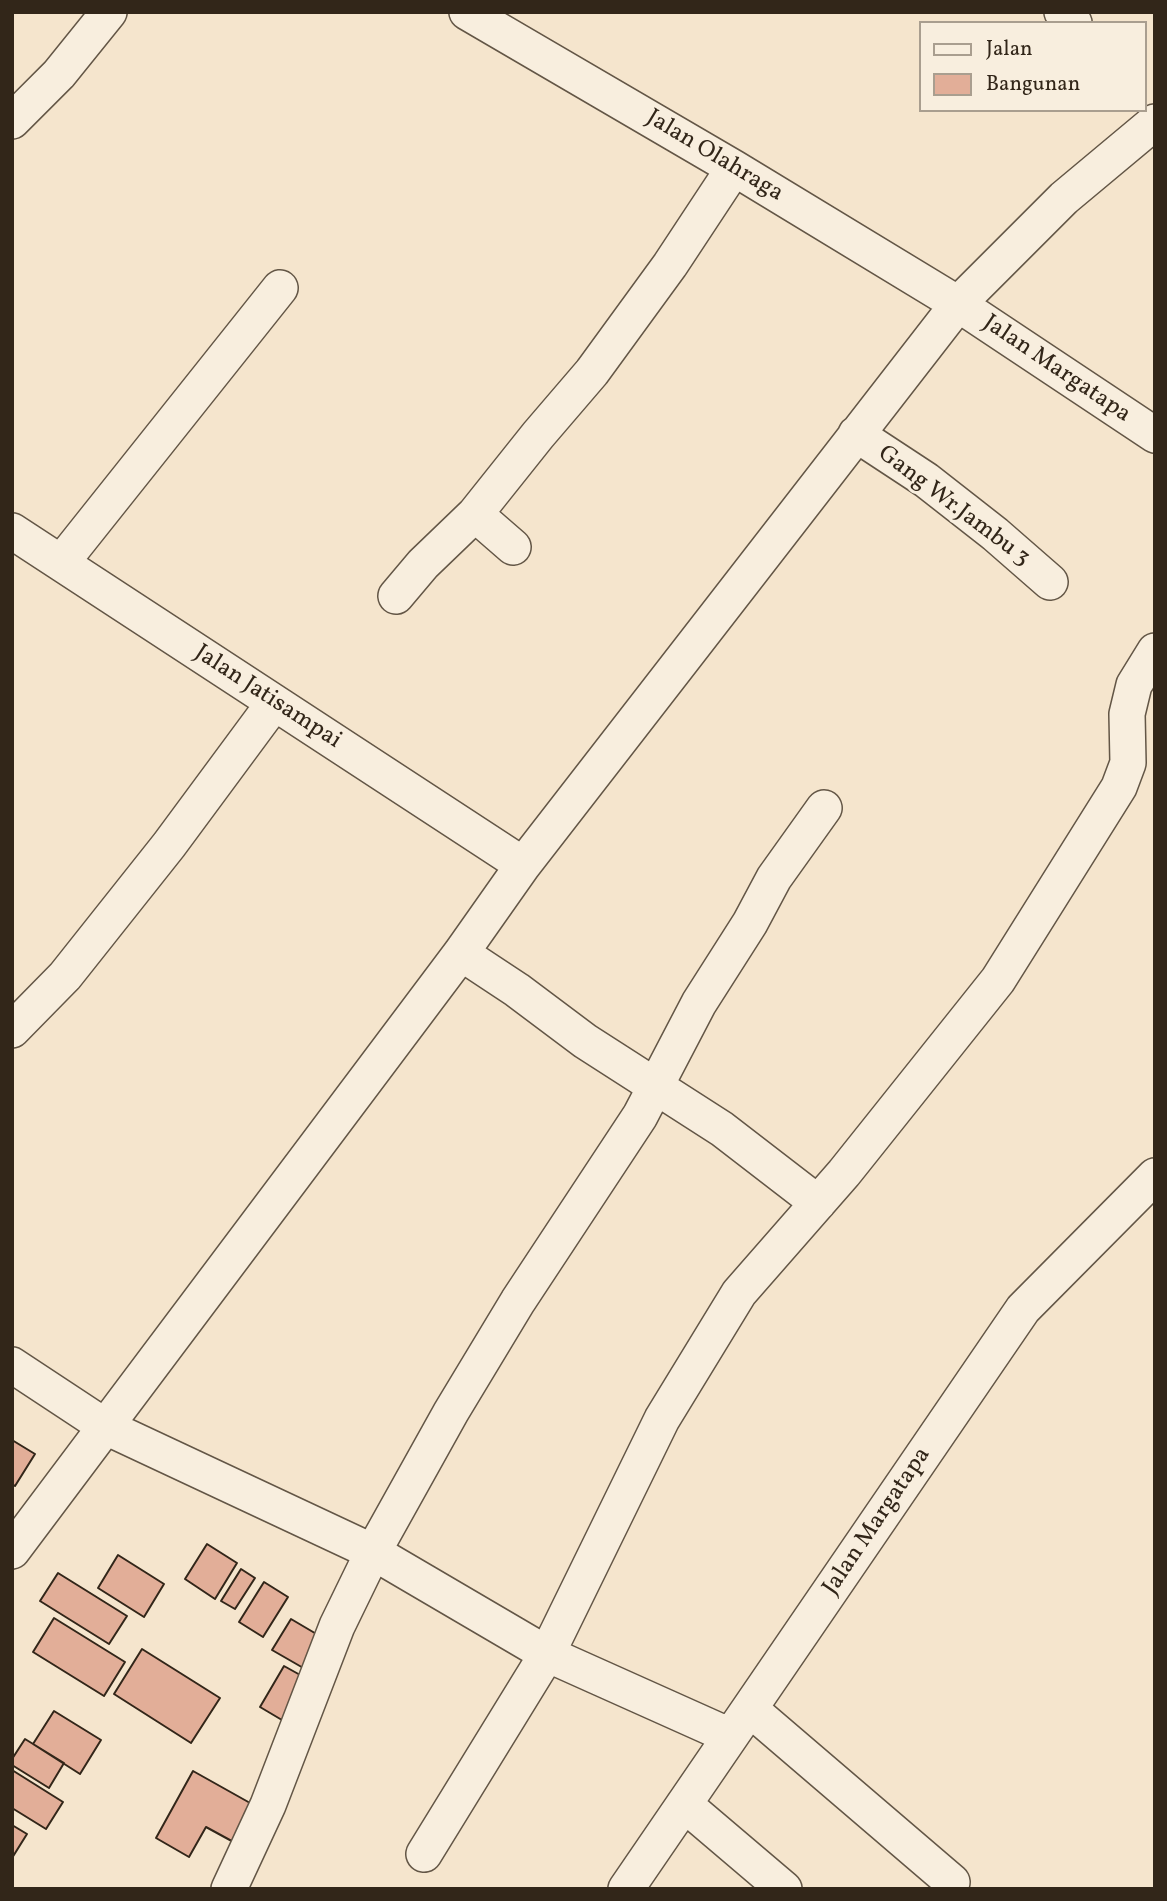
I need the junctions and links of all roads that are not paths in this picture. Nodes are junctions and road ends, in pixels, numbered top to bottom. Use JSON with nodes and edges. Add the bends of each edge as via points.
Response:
{"nodes":[{"id":1,"x":109,"y":12,"type":"edge"},
{"id":2,"x":467,"y":12,"type":"edge"},
{"id":3,"x":516,"y":25,"type":"edge"},
{"id":4,"x":12,"y":121,"type":"edge"},
{"id":5,"x":1155,"y":122,"type":"edge"},
{"id":6,"x":734,"y":168,"type":"junction"},
{"id":7,"x":280,"y":288,"type":"dead end"},
{"id":8,"x":958,"y":304,"type":"junction"},
{"id":9,"x":856,"y":434,"type":"junction"},
{"id":10,"x":1155,"y":435,"type":"edge"},
{"id":11,"x":475,"y":514,"type":"junction"},
{"id":12,"x":12,"y":531,"type":"edge"},
{"id":13,"x":513,"y":547,"type":"dead end"},
{"id":14,"x":61,"y":563,"type":"junction"},
{"id":15,"x":1049,"y":582,"type":"dead end"},
{"id":16,"x":396,"y":596,"type":"dead end"},
{"id":17,"x":1155,"y":651,"type":"edge"},
{"id":18,"x":274,"y":703,"type":"junction"},
{"id":19,"x":824,"y":808,"type":"dead end"},
{"id":20,"x":523,"y":865,"type":"junction"},
{"id":21,"x":461,"y":953,"type":"junction"},
{"id":22,"x":12,"y":1030,"type":"edge"},
{"id":23,"x":655,"y":1086,"type":"junction"},
{"id":24,"x":1155,"y":1176,"type":"edge"},
{"id":25,"x":818,"y":1203,"type":"junction"},
{"id":26,"x":12,"y":1365,"type":"edge"},
{"id":27,"x":106,"y":1427,"type":"junction"},
{"id":28,"x":12,"y":1551,"type":"edge"},
{"id":29,"x":373,"y":1552,"type":"junction"},
{"id":30,"x":547,"y":1654,"type":"junction"},
{"id":31,"x":750,"y":1709,"type":"junction"},
{"id":32,"x":730,"y":1736,"type":"junction"},
{"id":33,"x":684,"y":1804,"type":"junction"},
{"id":34,"x":424,"y":1854,"type":"dead end"},
{"id":35,"x":952,"y":1882,"type":"dead end"},
{"id":36,"x":229,"y":1889,"type":"edge"},
{"id":37,"x":626,"y":1889,"type":"edge"},
{"id":38,"x":784,"y":1889,"type":"edge"}],
"edges":[{"from":1,"to":4,"type":"street","via":[[59,74]]},
{"from":2,"to":3,"type":"street","name":"Jalan Olahraga"},
{"from":3,"to":6,"type":"street","name":"Jalan Olahraga"},
{"from":5,"to":8,"type":"street","via":[[1064,198]]},
{"from":6,"to":8,"type":"street","name":"Jalan Olahraga"},
{"from":6,"to":11,"type":"street","via":[[592,372]]},
{"from":7,"to":14,"type":"street"},
{"from":8,"to":9,"type":"street"},
{"from":8,"to":10,"type":"street","name":"Jalan Margatapa"},
{"from":9,"to":15,"type":"street","name":"Gang Wr.Jambu 3","via":[[926,480]]},
{"from":9,"to":20,"type":"street"},
{"from":11,"to":13,"type":"street"},
{"from":11,"to":16,"type":"street"},
{"from":12,"to":14,"type":"street","name":"Jalan Jatisampai"},
{"from":14,"to":18,"type":"street","name":"Jalan Jatisampai"},
{"from":17,"to":25,"type":"street","via":[[1134,685],[1127,714],[1128,763],[1119,787],[998,980]]},
{"from":18,"to":20,"type":"street","name":"Jalan Jatisampai"},
{"from":18,"to":22,"type":"street","via":[[65,976]]},
{"from":19,"to":23,"type":"street","via":[[774,878]]},
{"from":20,"to":21,"type":"street"},
{"from":21,"to":23,"type":"street"},
{"from":21,"to":27,"type":"street"},
{"from":23,"to":25,"type":"street","via":[[722,1129]]},
{"from":23,"to":29,"type":"street","via":[[518,1301]]},
{"from":24,"to":31,"type":"street","name":"Jalan Margatapa","via":[[1023,1309]]},
{"from":25,"to":30,"type":"street","via":[[739,1293],[662,1419]]},
{"from":26,"to":27,"type":"street"},
{"from":27,"to":28,"type":"street"},
{"from":27,"to":29,"type":"street"},
{"from":29,"to":30,"type":"street"},
{"from":29,"to":36,"type":"street"},
{"from":30,"to":32,"type":"street"},
{"from":30,"to":34,"type":"street"},
{"from":31,"to":32,"type":"street","name":"Jalan Margatapa"},
{"from":31,"to":35,"type":"street"},
{"from":32,"to":33,"type":"street","name":"Jalan Margatapa"},
{"from":33,"to":37,"type":"street","name":"Jalan Margatapa"},
{"from":33,"to":38,"type":"street"}]}
